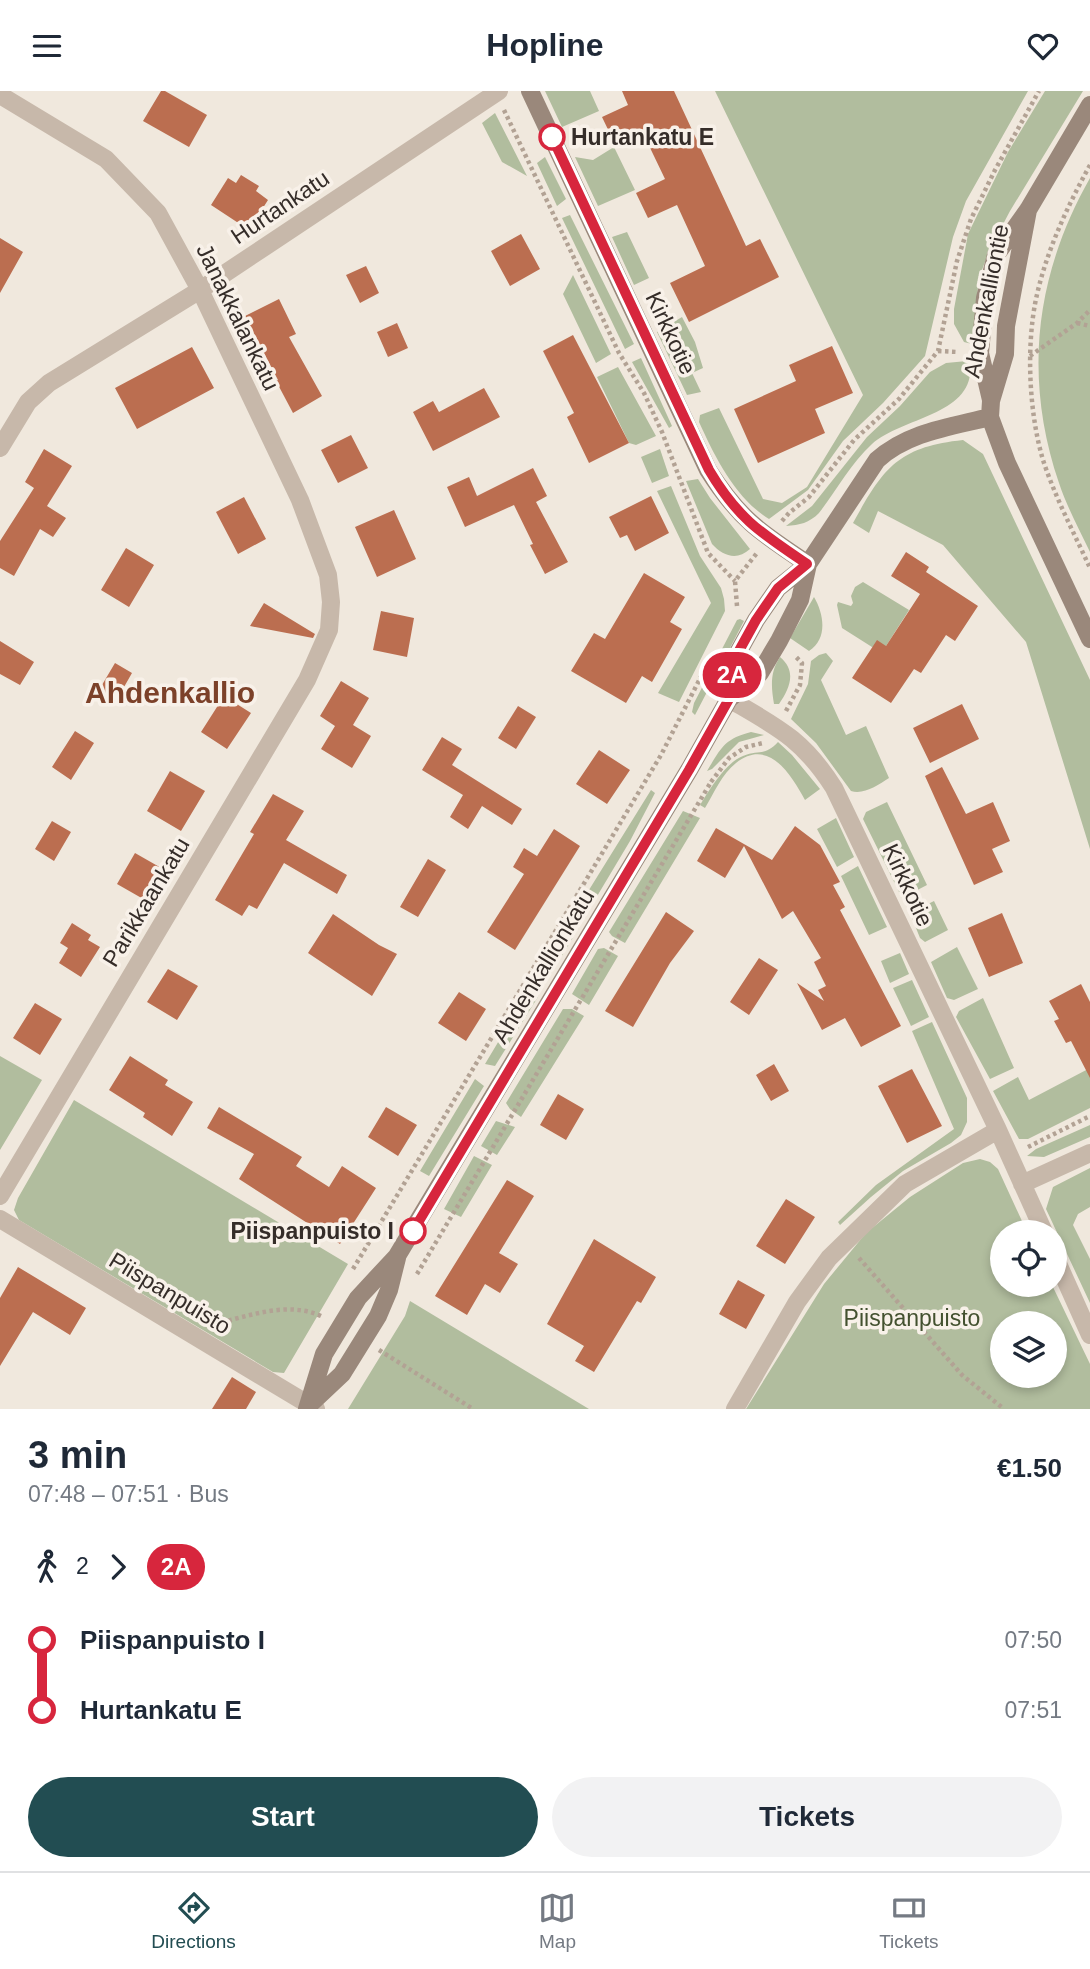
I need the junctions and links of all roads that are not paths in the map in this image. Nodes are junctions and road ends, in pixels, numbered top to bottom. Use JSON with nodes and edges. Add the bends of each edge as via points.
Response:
{"nodes":[{"id":1,"x":530,"y":91,"type":"edge"},
{"id":2,"x":497,"y":92,"type":"edge"},
{"id":3,"x":0,"y":95,"type":"edge"},
{"id":4,"x":1090,"y":105,"type":"edge"},
{"id":5,"x":1028,"y":210,"type":"junction"},
{"id":6,"x":200,"y":290,"type":"junction"},
{"id":7,"x":990,"y":409,"type":"junction"},
{"id":8,"x":0,"y":448,"type":"edge"},
{"id":9,"x":807,"y":564,"type":"junction"},
{"id":10,"x":329,"y":630,"type":"joint"},
{"id":11,"x":1090,"y":639,"type":"edge"},
{"id":12,"x":729,"y":699,"type":"junction"},
{"id":13,"x":998,"y":1130,"type":"junction"},
{"id":14,"x":1090,"y":1153,"type":"edge"},
{"id":15,"x":1022,"y":1184,"type":"junction"},
{"id":16,"x":0,"y":1196,"type":"edge"},
{"id":17,"x":0,"y":1219,"type":"edge"},
{"id":18,"x":1038,"y":1220,"type":"edge"},
{"id":19,"x":397,"y":1256,"type":"junction"},
{"id":20,"x":1067,"y":1284,"type":"edge"},
{"id":21,"x":1090,"y":1335,"type":"edge"},
{"id":22,"x":311,"y":1408,"type":"edge"},
{"id":23,"x":735,"y":1409,"type":"edge"}],
"edges":[{"from":1,"to":9,"type":"street","name":"Kirkkotie","via":[[709,470],[734,508]]},
{"from":2,"to":6,"type":"street","name":"Hurtankatu"},
{"from":3,"to":6,"type":"street","name":"Janakkalankatu","via":[[106,159],[158,213]]},
{"from":4,"to":5,"type":"street","name":"Ahdenkalliontie"},
{"from":5,"to":7,"type":"street","name":"Ahdenkalliontie","via":[[1005,355]]},
{"from":5,"to":7,"type":"street","name":"Ahdenkalliontie","via":[[996,255],[989,276],[980,353]]},
{"from":6,"to":8,"type":"street","name":"Hurtankatu","via":[[49,383],[28,402]]},
{"from":6,"to":10,"type":"street","name":"Janakkalankatu","via":[[300,500],[328,575]]},
{"from":7,"to":9,"type":"street","name":"Ahdenkallionkatu","via":[[890,448],[872,467]]},
{"from":7,"to":11,"type":"street","via":[[1007,463]]},
{"from":9,"to":12,"type":"street","name":"Ahdenkallionkatu","via":[[800,600],[779,641],[760,673]]},
{"from":9,"to":12,"type":"street","name":"Ahdenkallionkatu","via":[[778,588],[756,620],[735,658]]},
{"from":10,"to":16,"type":"street","name":"Parikkaankatu","via":[[307,680]]},
{"from":12,"to":13,"type":"street","name":"Kirkkotie","via":[[785,731],[808,752],[834,788]]},
{"from":12,"to":19,"type":"street","name":"Ahdenkallionkatu"},
{"from":13,"to":15,"type":"street","name":"Kirkkotie"},
{"from":13,"to":23,"type":"street","via":[[905,1184],[845,1241],[812,1279]]},
{"from":14,"to":15,"type":"street"},
{"from":15,"to":18,"type":"street","name":"Kirkkotie"},
{"from":17,"to":22,"type":"street","name":"Piispanpuisto"},
{"from":19,"to":22,"type":"street","name":"Ahdenkallionkatu","via":[[378,1316],[342,1374]]},
{"from":19,"to":22,"type":"street","name":"Ahdenkallionkatu","via":[[358,1298],[324,1354]]},
{"from":20,"to":21,"type":"street"}]}
